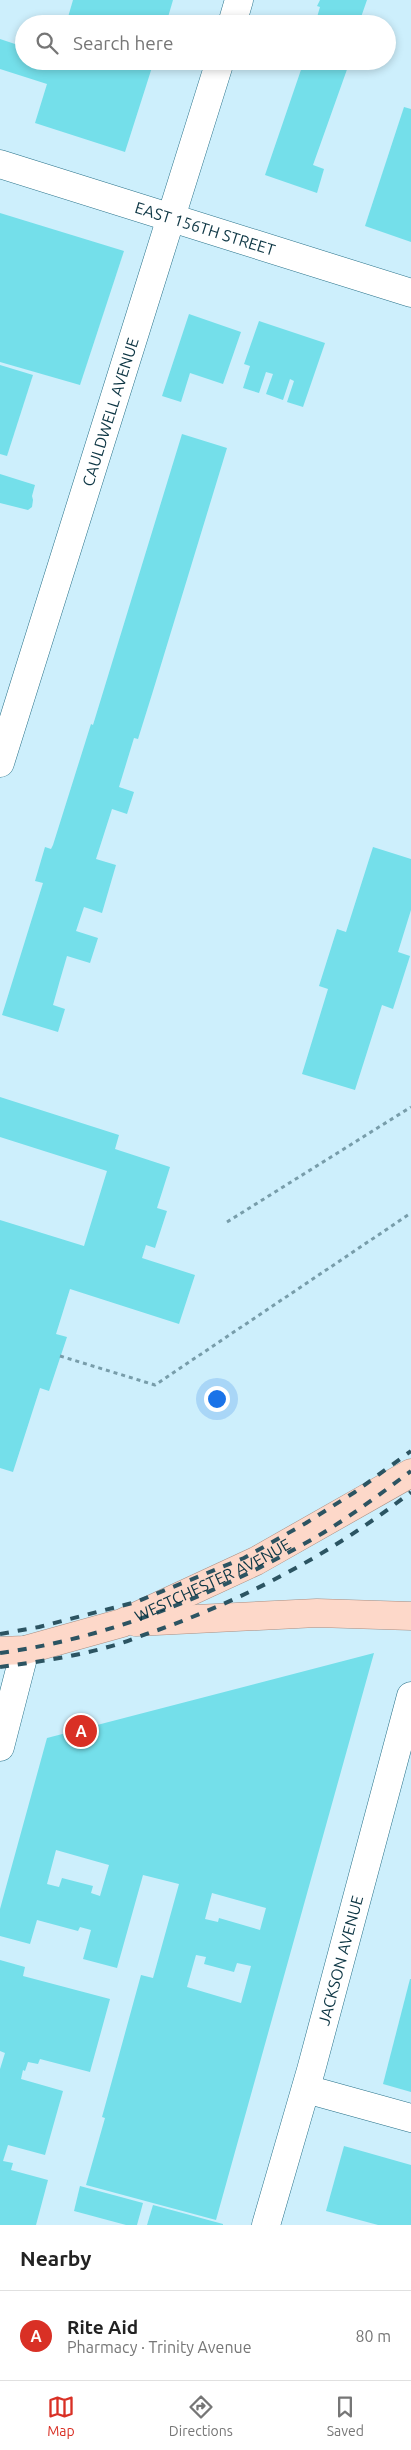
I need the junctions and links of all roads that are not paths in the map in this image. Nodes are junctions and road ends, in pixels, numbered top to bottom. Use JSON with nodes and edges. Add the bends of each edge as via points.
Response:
{"nodes":[{"id":1,"x":239,"y":0,"type":"edge"},
{"id":2,"x":235,"y":15,"type":"edge"},
{"id":3,"x":217,"y":70,"type":"edge"},
{"id":4,"x":0,"y":164,"type":"edge"},
{"id":5,"x":170,"y":218,"type":"junction"},
{"id":6,"x":411,"y":293,"type":"edge"},
{"id":7,"x":0,"y":763,"type":"edge"},
{"id":8,"x":411,"y":1473,"type":"edge"},
{"id":9,"x":411,"y":1616,"type":"edge"},
{"id":10,"x":122,"y":1623,"type":"junction"},
{"id":11,"x":12,"y":1650,"type":"edge"},
{"id":12,"x":411,"y":1696,"type":"edge"},
{"id":13,"x":0,"y":1747,"type":"edge"},
{"id":14,"x":306,"y":2089,"type":"junction"},
{"id":15,"x":411,"y":2118,"type":"edge"},
{"id":16,"x":266,"y":2225,"type":"edge"}],
"edges":[{"from":1,"to":2,"type":"street"},
{"from":3,"to":5,"type":"street","name":"CAULDWELL AVENUE"},
{"from":4,"to":5,"type":"street","name":"EAST 156TH STREET"},
{"from":5,"to":6,"type":"street","name":"EAST 156TH STREET"},
{"from":5,"to":7,"type":"street","name":"CAULDWELL AVENUE"},
{"from":8,"to":10,"type":"main road","name":"WESTCHESTER AVENUE","via":[[256,1561]]},
{"from":9,"to":10,"type":"main road","via":[[317,1613]]},
{"from":10,"to":11,"type":"main road","name":"WESTCHESTER AVENUE"},
{"from":11,"to":13,"type":"street"},
{"from":12,"to":14,"type":"street","name":"JACKSON AVENUE"},
{"from":14,"to":15,"type":"street"},
{"from":14,"to":16,"type":"street","name":"JACKSON AVENUE"}]}
